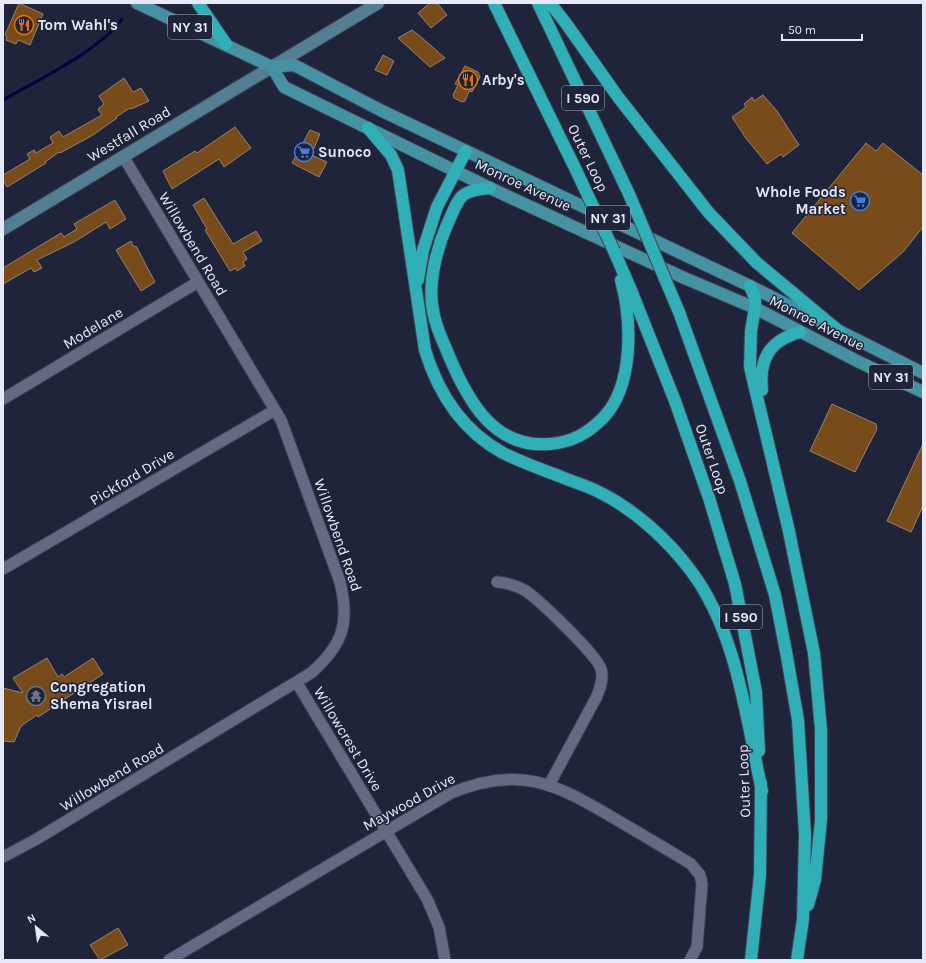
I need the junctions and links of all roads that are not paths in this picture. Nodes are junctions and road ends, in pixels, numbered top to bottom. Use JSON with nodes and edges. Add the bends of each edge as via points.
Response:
{"nodes":[{"id":1,"x":137,"y":3,"type":"edge"},
{"id":2,"x":198,"y":3,"type":"edge"},
{"id":3,"x":378,"y":3,"type":"edge"},
{"id":4,"x":494,"y":3,"type":"edge"},
{"id":5,"x":538,"y":3,"type":"edge"},
{"id":6,"x":550,"y":3,"type":"edge"},
{"id":7,"x":226,"y":44,"type":"junction"},
{"id":8,"x":272,"y":67,"type":"junction"},
{"id":9,"x":368,"y":128,"type":"junction"},
{"id":10,"x":466,"y":151,"type":"junction"},
{"id":11,"x":123,"y":156,"type":"junction"},
{"id":12,"x":455,"y":171,"type":"junction"},
{"id":13,"x":490,"y":188,"type":"junction"},
{"id":14,"x":3,"y":229,"type":"edge"},
{"id":15,"x":198,"y":282,"type":"junction"},
{"id":16,"x":750,"y":286,"type":"junction"},
{"id":17,"x":627,"y":288,"type":"junction"},
{"id":18,"x":416,"y":293,"type":"junction"},
{"id":19,"x":755,"y":308,"type":"junction"},
{"id":20,"x":800,"y":332,"type":"junction"},
{"id":21,"x":840,"y":332,"type":"junction"},
{"id":22,"x":923,"y":373,"type":"edge"},
{"id":23,"x":923,"y":392,"type":"edge"},
{"id":24,"x":3,"y":399,"type":"edge"},
{"id":25,"x":275,"y":410,"type":"junction"},
{"id":26,"x":764,"y":425,"type":"junction"},
{"id":27,"x":3,"y":569,"type":"edge"},
{"id":28,"x":497,"y":582,"type":"dead end"},
{"id":29,"x":297,"y":683,"type":"junction"},
{"id":30,"x":549,"y":784,"type":"junction"},
{"id":31,"x":762,"y":791,"type":"junction"},
{"id":32,"x":386,"y":831,"type":"junction"},
{"id":33,"x":3,"y":857,"type":"edge"},
{"id":34,"x":803,"y":919,"type":"junction"},
{"id":35,"x":169,"y":960,"type":"edge"},
{"id":36,"x":446,"y":960,"type":"edge"},
{"id":37,"x":690,"y":960,"type":"edge"},
{"id":38,"x":751,"y":960,"type":"edge"},
{"id":39,"x":797,"y":960,"type":"edge"}],
"edges":[{"from":1,"to":7,"type":"main road","number":"NY 31"},
{"from":2,"to":7,"type":"highway"},
{"from":3,"to":8,"type":"street","name":"Westfall Road"},
{"from":4,"to":17,"type":"highway","name":"Outer Loop","number":"I 590","bridge":true,"via":[[576,168],[614,251]]},
{"from":5,"to":34,"type":"highway","name":"Outer Loop","number":"I 590","bridge":true,"via":[[629,194],[678,312],[740,481],[774,595],[799,727],[805,834]]},
{"from":6,"to":21,"type":"highway","via":[[618,97],[709,213],[757,263]]},
{"from":7,"to":8,"type":"main road","number":"NY 31"},
{"from":8,"to":9,"type":"main road","name":"Monroe Avenue","number":"NY 31","via":[[284,87]]},
{"from":8,"to":10,"type":"main road","name":"Monroe Avenue","number":"NY 31","via":[[294,65]]},
{"from":8,"to":11,"type":"street","name":"Westfall Road"},
{"from":9,"to":12,"type":"main road","name":"Monroe Avenue","number":"NY 31"},
{"from":9,"to":18,"type":"highway","via":[[391,155],[398,170]]},
{"from":10,"to":12,"type":"highway"},
{"from":10,"to":16,"type":"main road","name":"Monroe Avenue","number":"NY 31"},
{"from":11,"to":14,"type":"street","name":"Westfall Road"},
{"from":11,"to":15,"type":"street","name":"Willowbend Road"},
{"from":12,"to":13,"type":"main road","name":"Monroe Avenue","number":"NY 31"},
{"from":12,"to":18,"type":"highway","via":[[437,207],[423,250]]},
{"from":13,"to":17,"type":"highway","via":[[472,189],[461,196],[440,241],[432,288],[432,304],[442,339],[464,387],[475,407],[496,430],[524,443],[558,443],[578,438],[607,414],[623,380],[628,358]]},
{"from":13,"to":19,"type":"main road","name":"Monroe Avenue","number":"NY 31"},
{"from":15,"to":24,"type":"street","name":"Modelane"},
{"from":15,"to":25,"type":"street","name":"Willowbend Road"},
{"from":16,"to":19,"type":"highway","via":[[755,298]]},
{"from":16,"to":21,"type":"main road","name":"Monroe Avenue","number":"NY 31"},
{"from":17,"to":31,"type":"highway","name":"Outer Loop","number":"I 590","via":[[675,401],[734,584],[756,692]]},
{"from":18,"to":31,"type":"highway","via":[[425,350],[431,368],[447,401],[471,430],[503,453],[600,492],[619,504],[656,533],[692,572],[708,597],[728,643]]},
{"from":19,"to":20,"type":"main road","name":"Monroe Avenue","number":"NY 31"},
{"from":19,"to":26,"type":"highway","via":[[751,331],[750,367]]},
{"from":20,"to":23,"type":"main road","name":"Monroe Avenue","number":"NY 31"},
{"from":20,"to":26,"type":"highway","via":[[786,336],[771,347],[760,373]]},
{"from":21,"to":22,"type":"main road","name":"Monroe Avenue","number":"NY 31"},
{"from":25,"to":27,"type":"street","name":"Pickford Drive"},
{"from":25,"to":29,"type":"street","name":"Willowbend Road","via":[[297,462],[345,602],[344,622],[336,646],[321,665]]},
{"from":26,"to":34,"type":"highway","via":[[814,653],[821,729],[821,820],[816,880]]},
{"from":28,"to":30,"type":"street","via":[[520,588],[532,596],[588,649],[600,667],[601,688]]},
{"from":29,"to":32,"type":"street","name":"Willowcrest Drive"},
{"from":29,"to":33,"type":"street","name":"Willowbend Road"},
{"from":30,"to":32,"type":"street","name":"Maywood Drive","via":[[509,779],[466,787],[429,805]]},
{"from":30,"to":37,"type":"street","name":"Maywood Drive","via":[[573,794],[692,864],[698,870],[702,884],[697,947]]},
{"from":31,"to":38,"type":"highway","name":"Outer Loop","number":"I 590","via":[[760,875]]},
{"from":32,"to":35,"type":"street","name":"Maywood Drive"},
{"from":32,"to":36,"type":"street","name":"Willowcrest Drive","via":[[435,915]]},
{"from":34,"to":39,"type":"highway","name":"Outer Loop","number":"I 590"}]}
